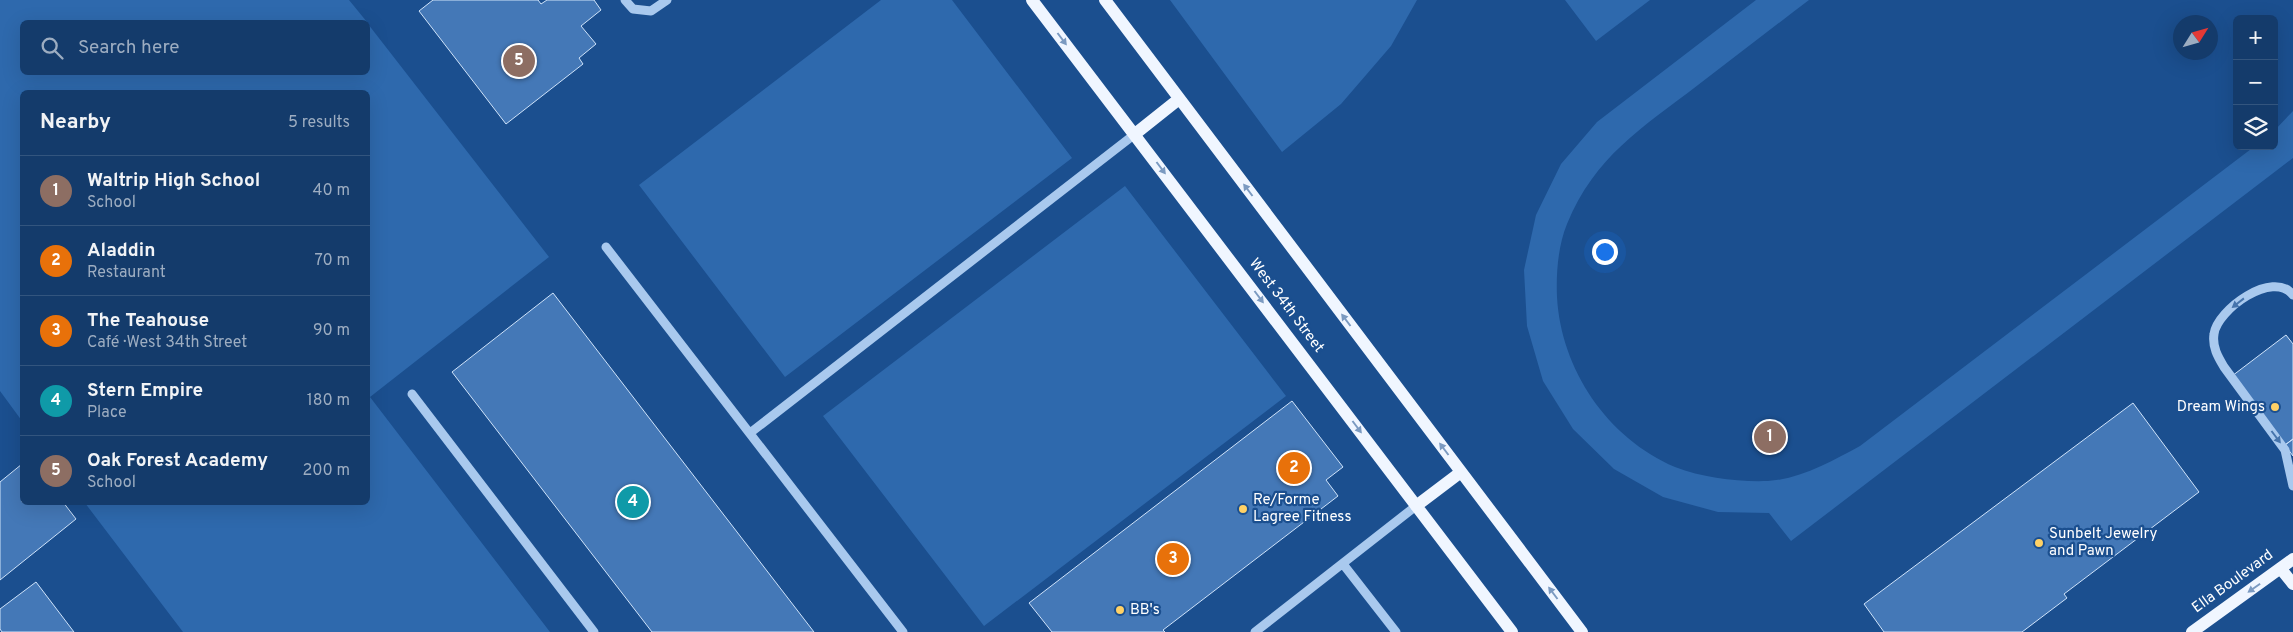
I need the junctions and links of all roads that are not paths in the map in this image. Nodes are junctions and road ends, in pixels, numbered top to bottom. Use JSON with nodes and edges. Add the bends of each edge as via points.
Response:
{"nodes":[{"id":1,"x":625,"y":0,"type":"edge"},
{"id":2,"x":666,"y":0,"type":"edge"},
{"id":3,"x":1032,"y":0,"type":"edge"},
{"id":4,"x":1105,"y":0,"type":"edge"},
{"id":5,"x":1180,"y":99,"type":"junction"},
{"id":6,"x":1135,"y":134,"type":"junction"},
{"id":7,"x":606,"y":247,"type":"dead end"},
{"id":8,"x":2293,"y":295,"type":"edge"},
{"id":9,"x":412,"y":394,"type":"dead end"},
{"id":10,"x":750,"y":433,"type":"junction"},
{"id":11,"x":1461,"y":472,"type":"junction"},
{"id":12,"x":2293,"y":486,"type":"edge"},
{"id":13,"x":1416,"y":506,"type":"junction"},
{"id":14,"x":2293,"y":559,"type":"edge"},
{"id":15,"x":1343,"y":564,"type":"junction"},
{"id":16,"x":2281,"y":569,"type":"junction"},
{"id":17,"x":2293,"y":584,"type":"edge"},
{"id":18,"x":594,"y":632,"type":"edge"},
{"id":19,"x":904,"y":632,"type":"edge"},
{"id":20,"x":1255,"y":632,"type":"edge"},
{"id":21,"x":1396,"y":632,"type":"edge"},
{"id":22,"x":1512,"y":632,"type":"edge"},
{"id":23,"x":1582,"y":632,"type":"edge"},
{"id":24,"x":2192,"y":632,"type":"edge"}],
"edges":[{"from":1,"to":2,"type":"lane","via":[[632,9],[651,11]]},
{"from":3,"to":6,"type":"main road","name":"West 34th Street","one_way":true},
{"from":4,"to":5,"type":"main road"},
{"from":5,"to":6,"type":"main road"},
{"from":11,"to":5,"type":"main road","one_way":true},
{"from":6,"to":10,"type":"lane"},
{"from":6,"to":13,"type":"main road","name":"West 34th Street","one_way":true},
{"from":7,"to":10,"type":"lane"},
{"from":8,"to":12,"type":"lane","one_way":true,"via":[[2282,288],[2260,289],[2248,295],[2221,319],[2214,332],[2216,354],[2285,450]]},
{"from":9,"to":18,"type":"lane"},
{"from":10,"to":19,"type":"lane"},
{"from":11,"to":13,"type":"main road"},
{"from":23,"to":11,"type":"main road","one_way":true},
{"from":13,"to":15,"type":"lane"},
{"from":13,"to":22,"type":"main road","name":"West 34th Street"},
{"from":14,"to":16,"type":"main road","name":"Ella Boulevard"},
{"from":15,"to":20,"type":"lane"},
{"from":15,"to":21,"type":"lane"},
{"from":16,"to":17,"type":"main road"},
{"from":16,"to":24,"type":"main road","name":"Ella Boulevard","one_way":true}]}
